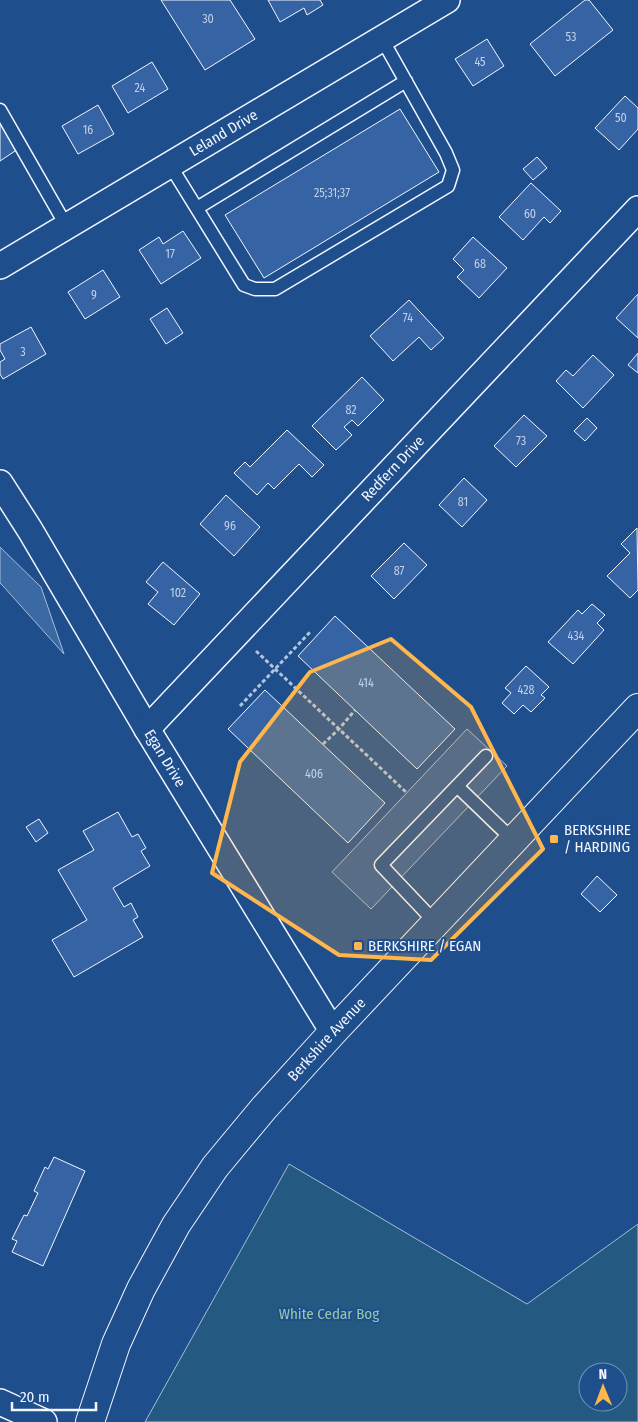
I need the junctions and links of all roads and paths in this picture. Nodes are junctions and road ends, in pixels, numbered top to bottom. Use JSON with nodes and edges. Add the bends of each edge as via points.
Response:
{"nodes":[{"id":1,"x":447,"y":0,"type":"edge"},
{"id":2,"x":382,"y":39,"type":"junction"},
{"id":3,"x":406,"y":81,"type":"junction"},
{"id":4,"x":0,"y":110,"type":"edge"},
{"id":5,"x":170,"y":165,"type":"junction"},
{"id":6,"x":197,"y":208,"type":"junction"},
{"id":7,"x":638,"y":209,"type":"edge"},
{"id":8,"x":67,"y":226,"type":"junction"},
{"id":9,"x":0,"y":266,"type":"edge"},
{"id":10,"x":0,"y":483,"type":"edge"},
{"id":11,"x":311,"y":631,"type":"dead end"},
{"id":12,"x":237,"y":634,"type":"junction"},
{"id":13,"x":276,"y":668,"type":"junction"},
{"id":14,"x":240,"y":706,"type":"dead end"},
{"id":15,"x":638,"y":708,"type":"edge"},
{"id":16,"x":355,"y":710,"type":"dead end"},
{"id":17,"x":147,"y":729,"type":"junction"},
{"id":18,"x":339,"y":729,"type":"junction"},
{"id":19,"x":323,"y":744,"type":"dead end"},
{"id":20,"x":486,"y":756,"type":"dead end"},
{"id":21,"x":457,"y":786,"type":"junction"},
{"id":22,"x":407,"y":793,"type":"dead end"},
{"id":23,"x":514,"y":841,"type":"junction"},
{"id":24,"x":435,"y":922,"type":"junction"},
{"id":25,"x":333,"y":1032,"type":"junction"},
{"id":26,"x":0,"y":1402,"type":"edge"},
{"id":27,"x":44,"y":1422,"type":"edge"},
{"id":28,"x":90,"y":1422,"type":"edge"}],
"edges":[{"from":1,"to":2,"type":"street","name":"Leland Drive"},
{"from":2,"to":3,"type":"lane"},
{"from":2,"to":5,"type":"street","name":"Leland Drive"},
{"from":3,"to":6,"type":"lane"},
{"from":3,"to":6,"type":"lane","via":[[453,170],[448,186],[275,289],[255,289],[244,285]]},
{"from":4,"to":8,"type":"lane"},
{"from":5,"to":6,"type":"lane"},
{"from":5,"to":8,"type":"street","name":"Leland Drive"},
{"from":7,"to":12,"type":"street","name":"Redfern Drive"},
{"from":8,"to":9,"type":"street","name":"Leland Drive"},
{"from":10,"to":17,"type":"street","name":"Egan Drive"},
{"from":11,"to":13,"type":"path"},
{"from":12,"to":13,"type":"path"},
{"from":12,"to":17,"type":"street","name":"Redfern Drive"},
{"from":13,"to":14,"type":"path"},
{"from":13,"to":18,"type":"path"},
{"from":15,"to":23,"type":"main road","name":"Berkshire Avenue"},
{"from":16,"to":18,"type":"path"},
{"from":17,"to":25,"type":"street","name":"Egan Drive"},
{"from":18,"to":19,"type":"path"},
{"from":18,"to":22,"type":"path"},
{"from":20,"to":21,"type":"lane"},
{"from":21,"to":23,"type":"lane"},
{"from":21,"to":24,"type":"lane","via":[[382,865]]},
{"from":23,"to":24,"type":"main road","name":"Berkshire Avenue"},
{"from":24,"to":25,"type":"main road","name":"Berkshire Avenue"},
{"from":25,"to":28,"type":"main road","name":"Berkshire Avenue","via":[[215,1167],[176,1225],[116,1344]]},
{"from":26,"to":27,"type":"street"}]}
